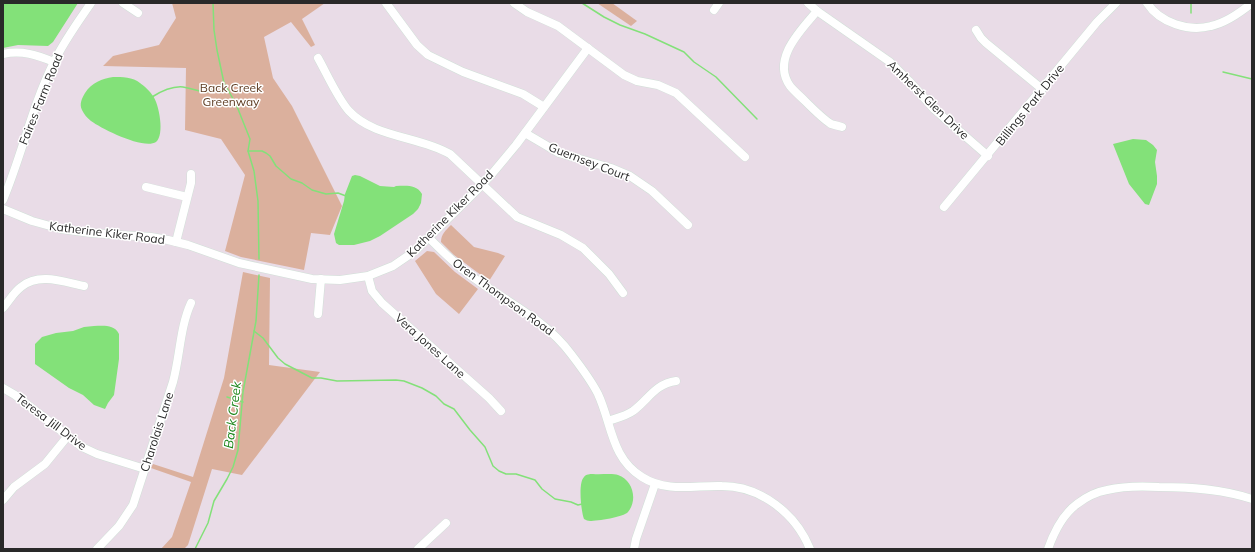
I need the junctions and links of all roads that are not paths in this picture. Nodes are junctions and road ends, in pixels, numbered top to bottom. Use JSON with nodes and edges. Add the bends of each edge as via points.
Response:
{"nodes":[{"id":1,"x":91,"y":3,"type":"edge"},
{"id":2,"x":123,"y":3,"type":"edge"},
{"id":3,"x":386,"y":3,"type":"edge"},
{"id":4,"x":514,"y":3,"type":"edge"},
{"id":5,"x":808,"y":3,"type":"edge"},
{"id":6,"x":1116,"y":3,"type":"edge"},
{"id":7,"x":1147,"y":3,"type":"edge"},
{"id":8,"x":1252,"y":4,"type":"edge"},
{"id":9,"x":817,"y":11,"type":"junction"},
{"id":10,"x":138,"y":13,"type":"dead end"},
{"id":11,"x":976,"y":30,"type":"dead end"},
{"id":12,"x":588,"y":48,"type":"junction"},
{"id":13,"x":3,"y":54,"type":"edge"},
{"id":14,"x":318,"y":58,"type":"dead end"},
{"id":15,"x":54,"y":62,"type":"junction"},
{"id":16,"x":1042,"y":89,"type":"junction"},
{"id":17,"x":544,"y":107,"type":"junction"},
{"id":18,"x":842,"y":127,"type":"dead end"},
{"id":19,"x":525,"y":132,"type":"junction"},
{"id":20,"x":988,"y":156,"type":"junction"},
{"id":21,"x":745,"y":157,"type":"dead end"},
{"id":22,"x":191,"y":174,"type":"dead end"},
{"id":23,"x":482,"y":184,"type":"junction"},
{"id":24,"x":146,"y":187,"type":"dead end"},
{"id":25,"x":187,"y":197,"type":"junction"},
{"id":26,"x":3,"y":200,"type":"edge"},
{"id":27,"x":944,"y":207,"type":"dead end"},
{"id":28,"x":3,"y":209,"type":"edge"},
{"id":29,"x":688,"y":225,"type":"dead end"},
{"id":30,"x":429,"y":238,"type":"junction"},
{"id":31,"x":176,"y":242,"type":"junction"},
{"id":32,"x":368,"y":276,"type":"junction"},
{"id":33,"x":321,"y":280,"type":"junction"},
{"id":34,"x":84,"y":286,"type":"dead end"},
{"id":35,"x":623,"y":293,"type":"dead end"},
{"id":36,"x":191,"y":303,"type":"dead end"},
{"id":37,"x":3,"y":308,"type":"edge"},
{"id":38,"x":318,"y":314,"type":"dead end"},
{"id":39,"x":676,"y":381,"type":"dead end"},
{"id":40,"x":3,"y":388,"type":"edge"},
{"id":41,"x":501,"y":411,"type":"dead end"},
{"id":42,"x":608,"y":421,"type":"junction"},
{"id":43,"x":67,"y":437,"type":"junction"},
{"id":44,"x":146,"y":469,"type":"junction"},
{"id":45,"x":655,"y":484,"type":"junction"},
{"id":46,"x":1252,"y":499,"type":"edge"},
{"id":47,"x":3,"y":500,"type":"edge"},
{"id":48,"x":446,"y":524,"type":"dead end"},
{"id":49,"x":97,"y":549,"type":"edge"},
{"id":50,"x":418,"y":549,"type":"edge"},
{"id":51,"x":634,"y":549,"type":"edge"},
{"id":52,"x":810,"y":549,"type":"edge"},
{"id":53,"x":1048,"y":549,"type":"edge"}],
"edges":[{"from":1,"to":15,"type":"street","name":"Faires Farm Road"},
{"from":2,"to":10,"type":"street"},
{"from":3,"to":17,"type":"street","via":[[417,45],[428,55],[463,72],[523,94]]},
{"from":4,"to":12,"type":"street","via":[[558,26]]},
{"from":5,"to":9,"type":"street","name":"Amherst Glen Drive"},
{"from":6,"to":16,"type":"street","name":"Billings Park Drive","via":[[1097,22]]},
{"from":7,"to":8,"type":"street","via":[[1155,13],[1169,22],[1198,28],[1221,22]]},
{"from":9,"to":18,"type":"street","via":[[787,50],[784,74],[790,86],[809,105],[831,124]]},
{"from":9,"to":20,"type":"street","name":"Amherst Glen Drive","via":[[890,62],[934,110]]},
{"from":11,"to":16,"type":"street","via":[[986,44]]},
{"from":12,"to":17,"type":"street","name":"Katherine Kiker Road"},
{"from":12,"to":21,"type":"street","via":[[631,79],[658,85],[676,93]]},
{"from":13,"to":15,"type":"street","via":[[30,53]]},
{"from":14,"to":23,"type":"street","via":[[342,101],[356,117],[372,128],[442,149],[454,156]]},
{"from":15,"to":26,"type":"street","name":"Faires Farm Road"},
{"from":16,"to":20,"type":"street","name":"Billings Park Drive"},
{"from":17,"to":19,"type":"street","name":"Katherine Kiker Road"},
{"from":19,"to":23,"type":"street","name":"Katherine Kiker Road"},
{"from":19,"to":29,"type":"street","name":"Guernsey Court","via":[[559,153],[630,176],[652,191]]},
{"from":20,"to":27,"type":"street","name":"Billings Park Drive"},
{"from":22,"to":25,"type":"street"},
{"from":23,"to":30,"type":"street","name":"Katherine Kiker Road"},
{"from":23,"to":35,"type":"street","via":[[517,217],[561,235],[583,248],[609,274]]},
{"from":24,"to":25,"type":"street"},
{"from":25,"to":31,"type":"street"},
{"from":28,"to":31,"type":"street","name":"Katherine Kiker Road","via":[[61,229],[151,237]]},
{"from":30,"to":32,"type":"street","name":"Katherine Kiker Road","via":[[405,258]]},
{"from":30,"to":42,"type":"street","name":"Oren Thompson Road","via":[[466,273],[543,325],[563,343],[595,388]]},
{"from":31,"to":33,"type":"street","name":"Katherine Kiker Road","via":[[239,263]]},
{"from":32,"to":33,"type":"street","name":"Katherine Kiker Road"},
{"from":32,"to":41,"type":"street","name":"Vera Jones Lane","via":[[372,291],[382,304]]},
{"from":33,"to":38,"type":"street"},
{"from":34,"to":37,"type":"street","via":[[37,279],[21,287]]},
{"from":36,"to":44,"type":"street","name":"Charolais Lane","via":[[186,313],[174,382]]},
{"from":39,"to":42,"type":"street","via":[[660,386],[628,414]]},
{"from":40,"to":43,"type":"street","name":"Teresa Jill Drive"},
{"from":42,"to":45,"type":"street","name":"Oren Thompson Road","via":[[622,458],[635,472]]},
{"from":43,"to":44,"type":"street","name":"Teresa Jill Drive","via":[[86,450]]},
{"from":43,"to":47,"type":"street","via":[[45,464],[14,487]]},
{"from":44,"to":49,"type":"street","name":"Charolais Lane","via":[[130,510]]},
{"from":45,"to":51,"type":"street"},
{"from":45,"to":52,"type":"street","name":"Oren Thompson Road","via":[[676,488],[724,486],[757,493],[774,502],[787,514],[799,528]]},
{"from":46,"to":53,"type":"street","via":[[1205,489],[1139,486],[1108,489],[1086,498],[1069,511],[1056,529]]},
{"from":48,"to":50,"type":"street"}]}
